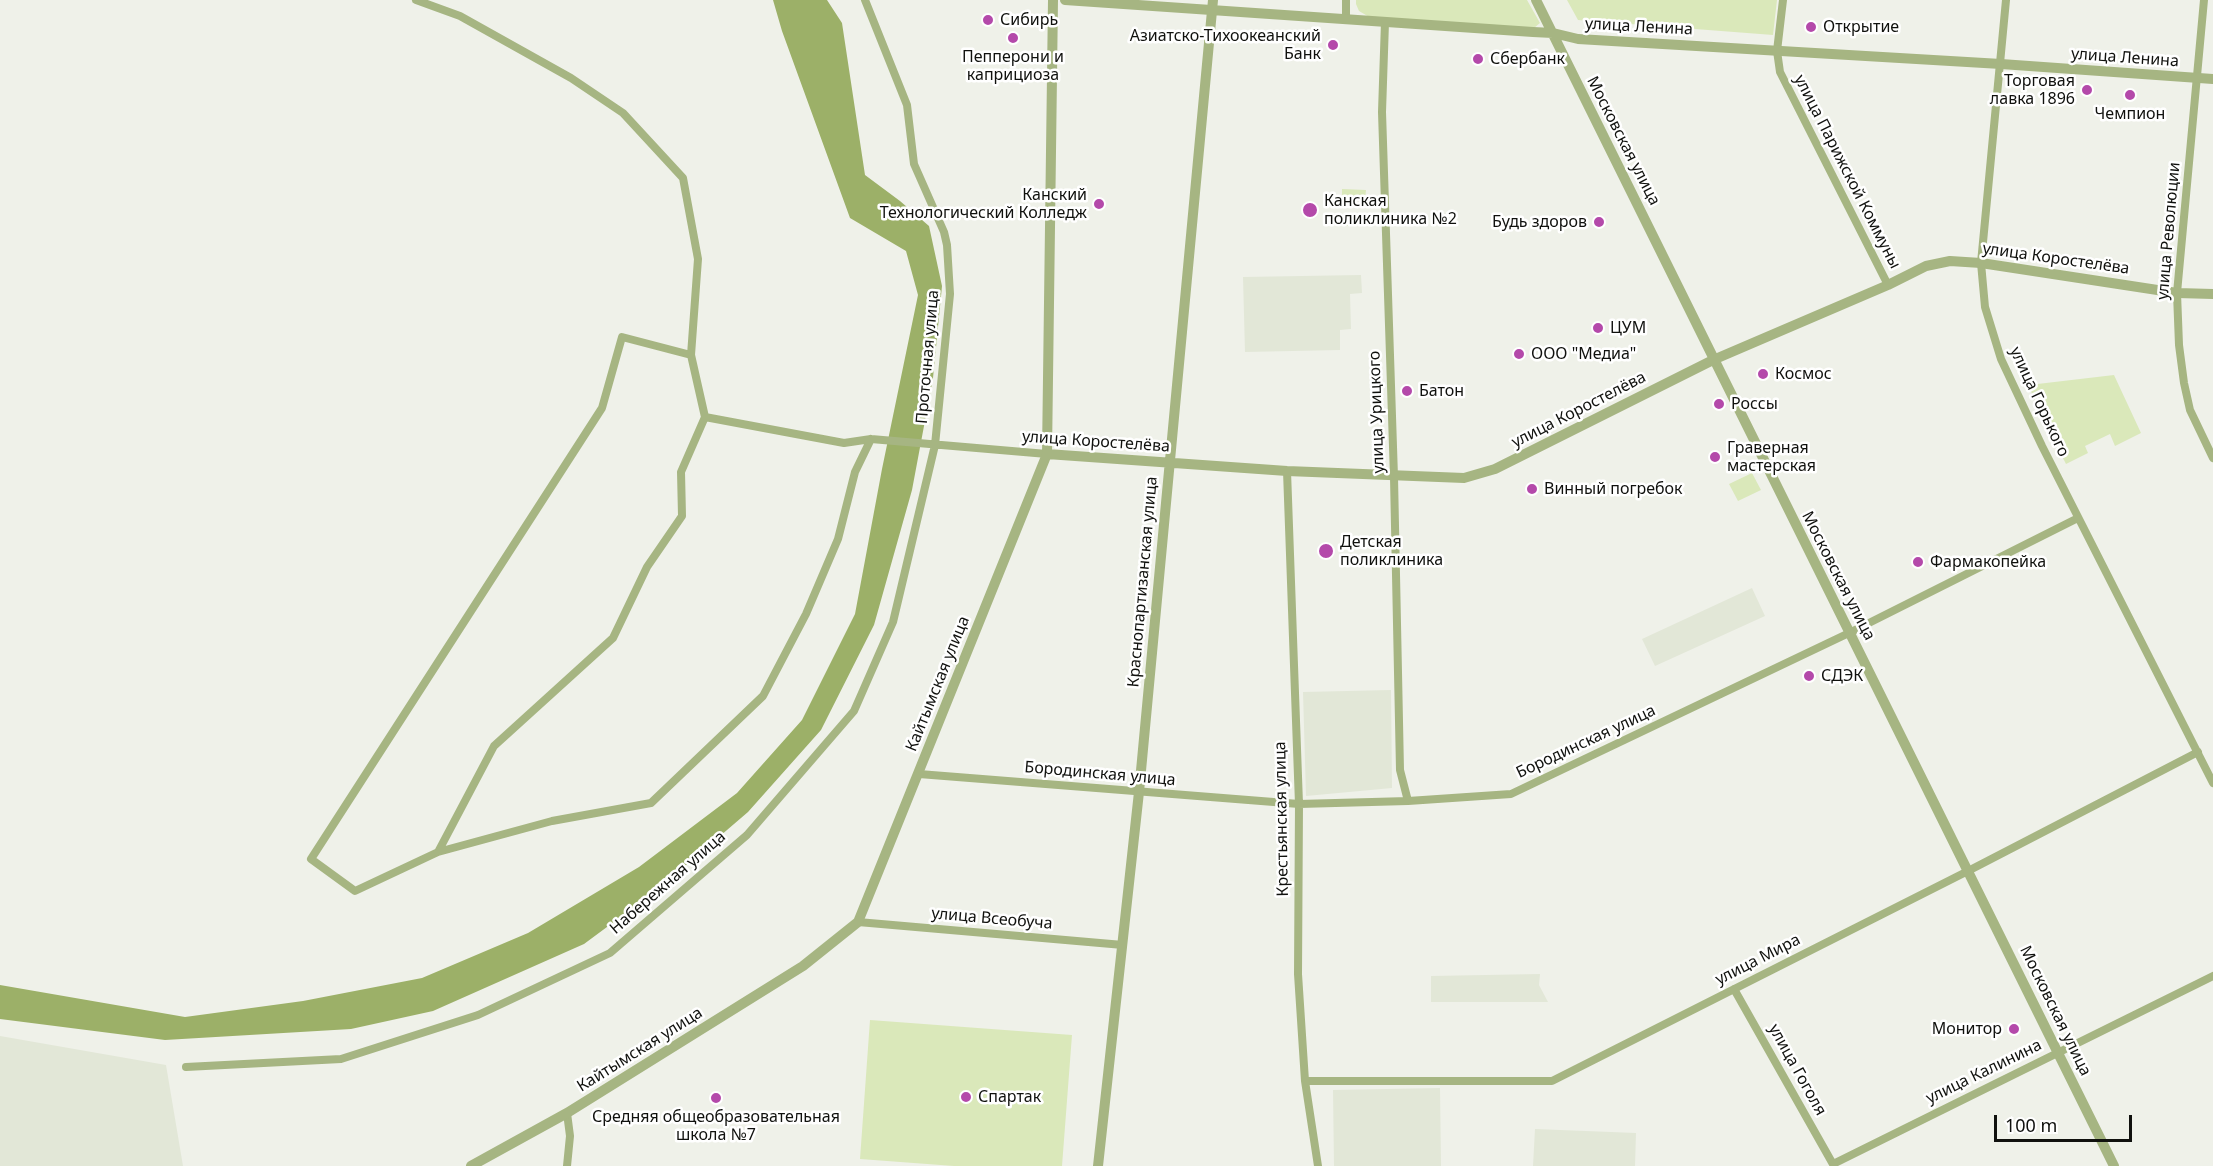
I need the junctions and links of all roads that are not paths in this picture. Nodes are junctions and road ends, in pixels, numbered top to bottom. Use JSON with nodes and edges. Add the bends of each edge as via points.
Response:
{"nodes":[{"id":1,"x":416,"y":0,"type":"edge"},
{"id":2,"x":865,"y":0,"type":"edge"},
{"id":3,"x":1053,"y":0,"type":"edge"},
{"id":4,"x":1065,"y":0,"type":"edge"},
{"id":5,"x":1346,"y":0,"type":"edge"},
{"id":6,"x":1536,"y":0,"type":"edge"},
{"id":7,"x":1783,"y":0,"type":"edge"},
{"id":8,"x":2006,"y":0,"type":"edge"},
{"id":9,"x":2204,"y":0,"type":"edge"},
{"id":10,"x":1213,"y":5,"type":"edge"},
{"id":11,"x":1346,"y":19,"type":"junction"},
{"id":12,"x":1385,"y":22,"type":"junction"},
{"id":13,"x":1553,"y":33,"type":"junction"},
{"id":14,"x":1777,"y":51,"type":"junction"},
{"id":15,"x":2001,"y":64,"type":"junction"},
{"id":16,"x":2197,"y":78,"type":"junction"},
{"id":17,"x":2213,"y":79,"type":"edge"},
{"id":18,"x":1981,"y":263,"type":"junction"},
{"id":19,"x":1888,"y":285,"type":"junction"},
{"id":20,"x":2177,"y":293,"type":"junction"},
{"id":21,"x":2213,"y":294,"type":"edge"},
{"id":22,"x":691,"y":355,"type":"junction"},
{"id":23,"x":1713,"y":360,"type":"junction"},
{"id":24,"x":705,"y":417,"type":"junction"},
{"id":25,"x":871,"y":439,"type":"junction"},
{"id":26,"x":934,"y":445,"type":"junction"},
{"id":27,"x":1047,"y":454,"type":"junction"},
{"id":28,"x":2213,"y":458,"type":"edge"},
{"id":29,"x":1169,"y":462,"type":"junction"},
{"id":30,"x":1287,"y":471,"type":"junction"},
{"id":31,"x":1394,"y":477,"type":"junction"},
{"id":32,"x":2078,"y":518,"type":"junction"},
{"id":33,"x":1850,"y":633,"type":"junction"},
{"id":34,"x":2198,"y":752,"type":"junction"},
{"id":35,"x":2211,"y":772,"type":"edge"},
{"id":36,"x":919,"y":774,"type":"junction"},
{"id":37,"x":2213,"y":783,"type":"edge"},
{"id":38,"x":1139,"y":792,"type":"junction"},
{"id":39,"x":1408,"y":801,"type":"junction"},
{"id":40,"x":1299,"y":804,"type":"junction"},
{"id":41,"x":438,"y":852,"type":"junction"},
{"id":42,"x":1968,"y":871,"type":"junction"},
{"id":43,"x":858,"y":922,"type":"junction"},
{"id":44,"x":1123,"y":945,"type":"junction"},
{"id":45,"x":2213,"y":976,"type":"edge"},
{"id":46,"x":1734,"y":989,"type":"junction"},
{"id":47,"x":2058,"y":1052,"type":"junction"},
{"id":48,"x":186,"y":1067,"type":"dead end"},
{"id":49,"x":1305,"y":1081,"type":"junction"},
{"id":50,"x":567,"y":1113,"type":"junction"},
{"id":51,"x":1833,"y":1165,"type":"edge"},
{"id":52,"x":471,"y":1166,"type":"edge"},
{"id":53,"x":567,"y":1166,"type":"edge"},
{"id":54,"x":1098,"y":1166,"type":"edge"},
{"id":55,"x":1318,"y":1166,"type":"edge"},
{"id":56,"x":2114,"y":1166,"type":"edge"}],
"edges":[{"from":1,"to":22,"type":"street","via":[[460,16],[571,78],[623,113],[683,178],[698,259]]},
{"from":2,"to":26,"type":"street","name":"Проточная улица","via":[[907,105],[914,164],[947,245],[950,294]]},
{"from":3,"to":27,"type":"street","name":"Кайтымская улица"},
{"from":4,"to":10,"type":"street","name":"улица Ленина"},
{"from":5,"to":11,"type":"street"},
{"from":6,"to":13,"type":"street","name":"Московская улица"},
{"from":7,"to":14,"type":"street","name":"улица Парижской Коммуны"},
{"from":8,"to":15,"type":"street","name":"улица Горького"},
{"from":9,"to":16,"type":"street","name":"улица Революции"},
{"from":10,"to":11,"type":"street","name":"улица Ленина"},
{"from":10,"to":29,"type":"street","name":"Краснопартизанская улица"},
{"from":11,"to":12,"type":"street","name":"улица Ленина"},
{"from":12,"to":13,"type":"street","name":"улица Ленина"},
{"from":12,"to":31,"type":"street","name":"улица Урицкого","via":[[1382,112]]},
{"from":13,"to":14,"type":"street","name":"улица Ленина","via":[[1578,39]]},
{"from":13,"to":23,"type":"street","name":"Московская улица"},
{"from":14,"to":15,"type":"street","name":"улица Ленина"},
{"from":14,"to":19,"type":"street","name":"улица Парижской Коммуны","via":[[1780,72]]},
{"from":15,"to":16,"type":"street","name":"улица Ленина"},
{"from":15,"to":18,"type":"street","name":"улица Горького"},
{"from":16,"to":17,"type":"street","name":"улица Ленина"},
{"from":16,"to":20,"type":"street","name":"улица Революции"},
{"from":18,"to":19,"type":"street","name":"улица Коростелёва","via":[[1950,261],[1926,266]]},
{"from":18,"to":20,"type":"street","name":"улица Коростелёва"},
{"from":18,"to":32,"type":"street","name":"улица Горького","via":[[1985,307],[2001,359]]},
{"from":19,"to":23,"type":"street","name":"улица Коростелёва"},
{"from":20,"to":21,"type":"street","name":"улица Коростелёва"},
{"from":20,"to":28,"type":"street","name":"улица Революции","via":[[2179,345],[2190,411]]},
{"from":22,"to":24,"type":"street"},
{"from":22,"to":41,"type":"street","via":[[622,337],[602,408],[311,859],[356,891]]},
{"from":23,"to":31,"type":"street","name":"улица Коростелёва","via":[[1480,475],[1450,479]]},
{"from":23,"to":33,"type":"street","name":"Московская улица"},
{"from":24,"to":25,"type":"street","name":"улица Коростелёва","via":[[844,443]]},
{"from":24,"to":41,"type":"street","via":[[681,472],[682,516],[647,567],[613,638],[494,746]]},
{"from":25,"to":26,"type":"street","name":"улица Коростелёва"},
{"from":25,"to":41,"type":"street","via":[[855,472],[838,539],[806,614],[763,696],[651,803],[552,821]]},
{"from":26,"to":27,"type":"street","name":"улица Коростелёва"},
{"from":26,"to":48,"type":"street","name":"Набережная улица","via":[[893,621],[854,711],[747,836],[610,953],[478,1015],[341,1059]]},
{"from":27,"to":29,"type":"street","name":"улица Коростелёва"},
{"from":27,"to":36,"type":"street","name":"Кайтымская улица"},
{"from":29,"to":30,"type":"street","name":"улица Коростелёва"},
{"from":29,"to":38,"type":"street","name":"Краснопартизанская улица"},
{"from":30,"to":31,"type":"street","name":"улица Коростелёва"},
{"from":30,"to":40,"type":"street","name":"Крестьянская улица"},
{"from":31,"to":39,"type":"street","name":"улица Урицкого","via":[[1400,770]]},
{"from":32,"to":33,"type":"street","name":"Бородинская улица"},
{"from":32,"to":34,"type":"street","name":"улица Горького"},
{"from":33,"to":39,"type":"street","name":"Бородинская улица","via":[[1511,794]]},
{"from":33,"to":42,"type":"street","name":"Московская улица"},
{"from":34,"to":35,"type":"street","name":"улица Горького"},
{"from":34,"to":42,"type":"street","name":"улица Мира"},
{"from":35,"to":37,"type":"street","name":"улица Горького"},
{"from":36,"to":38,"type":"street","name":"Бородинская улица"},
{"from":36,"to":43,"type":"street","name":"Кайтымская улица"},
{"from":38,"to":40,"type":"street","name":"Бородинская улица"},
{"from":38,"to":44,"type":"street","name":"Краснопартизанская улица"},
{"from":39,"to":40,"type":"street","name":"Бородинская улица"},
{"from":40,"to":49,"type":"street","name":"Крестьянская улица","via":[[1298,974]]},
{"from":42,"to":46,"type":"street","name":"улица Мира"},
{"from":42,"to":47,"type":"street","name":"Московская улица"},
{"from":43,"to":44,"type":"street","name":"улица Всеобуча"},
{"from":43,"to":50,"type":"street","name":"Кайтымская улица","via":[[803,966]]},
{"from":44,"to":54,"type":"street","name":"Краснопартизанская улица"},
{"from":45,"to":47,"type":"street","name":"улица Калинина"},
{"from":46,"to":49,"type":"street","name":"улица Мира","via":[[1552,1081]]},
{"from":46,"to":51,"type":"street","name":"улица Гоголя"},
{"from":47,"to":51,"type":"street","name":"улица Калинина"},
{"from":47,"to":56,"type":"street","name":"Московская улица"},
{"from":49,"to":55,"type":"street","name":"Крестьянская улица"},
{"from":50,"to":52,"type":"street","name":"Кайтымская улица"},
{"from":50,"to":53,"type":"street"}]}
